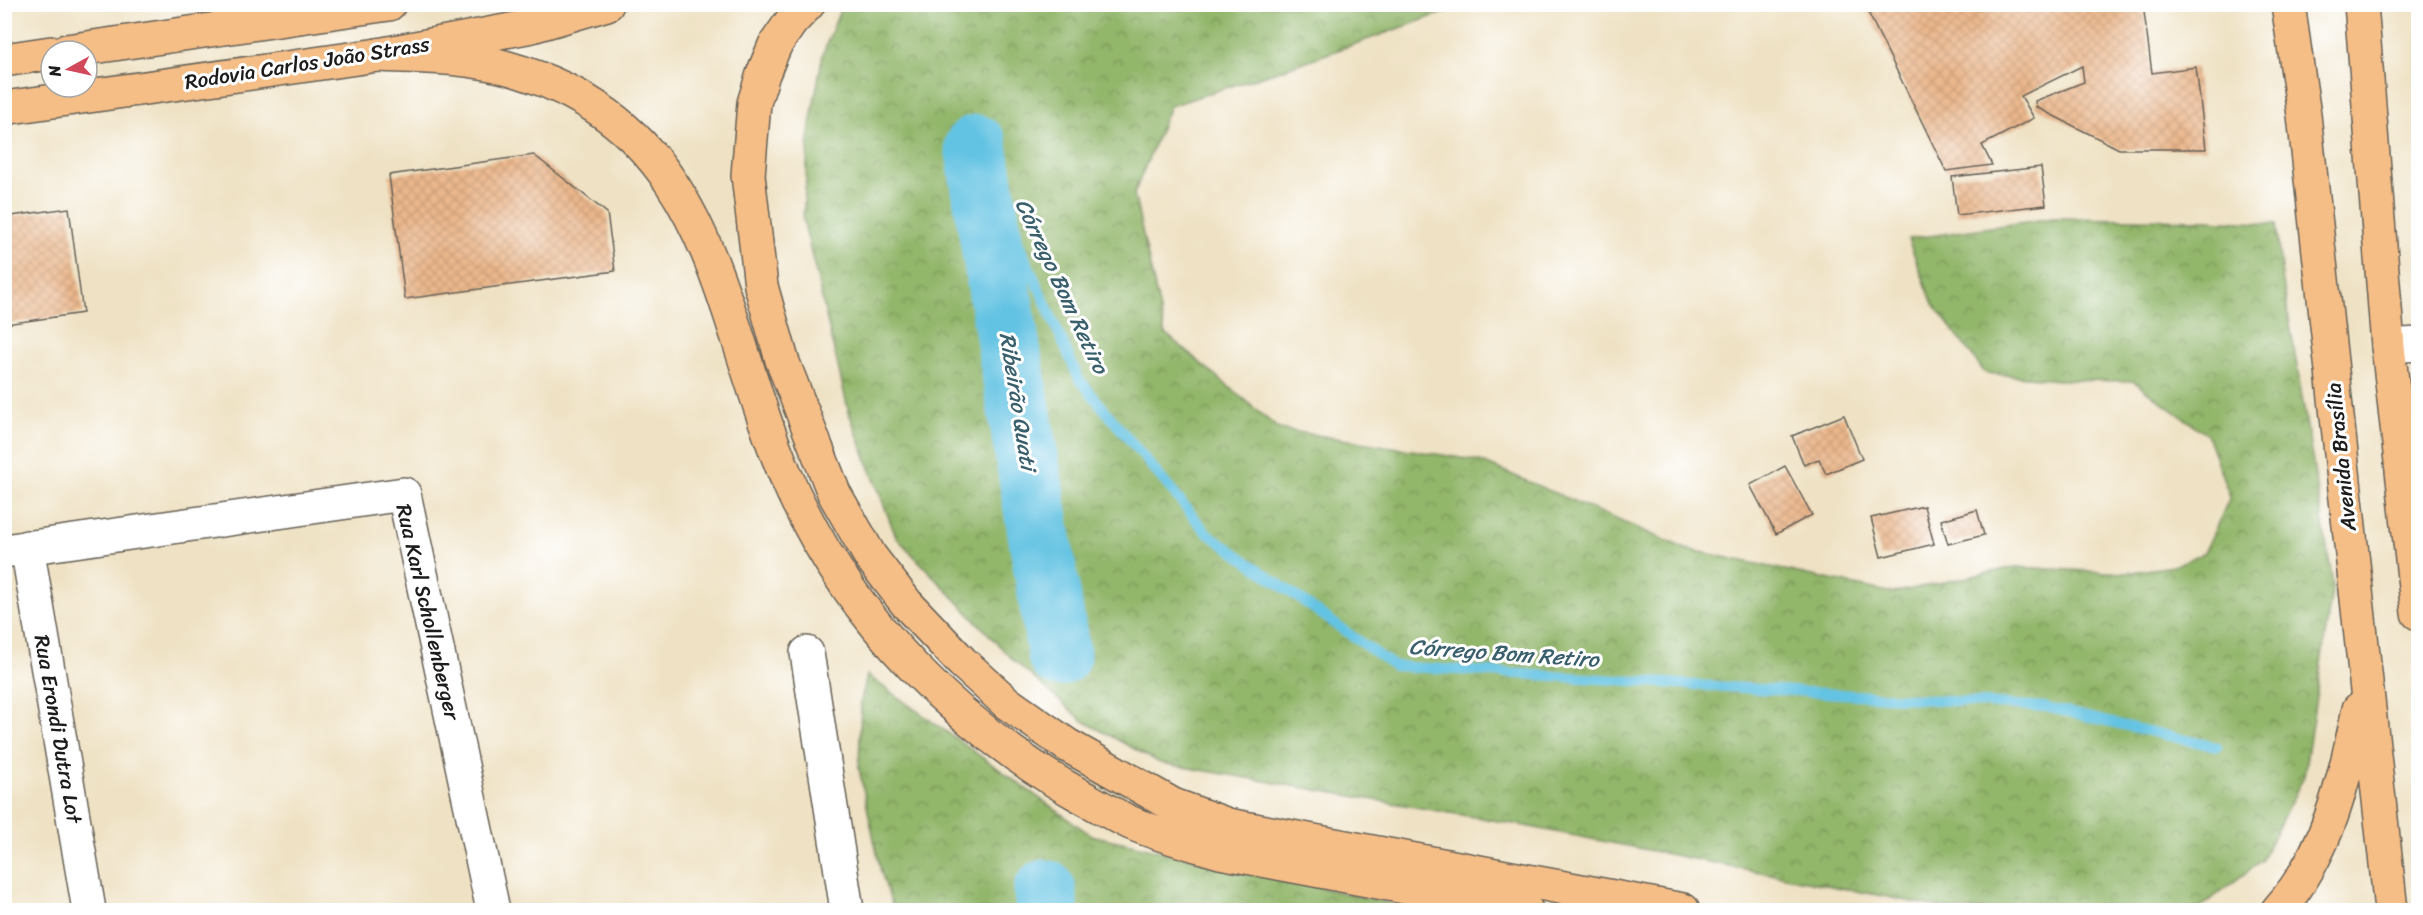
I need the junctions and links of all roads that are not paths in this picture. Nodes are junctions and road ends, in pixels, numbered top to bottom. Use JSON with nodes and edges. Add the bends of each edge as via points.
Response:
{"nodes":[{"id":1,"x":389,"y":4,"type":"edge"},
{"id":2,"x":607,"y":4,"type":"edge"},
{"id":3,"x":808,"y":4,"type":"edge"},
{"id":4,"x":2288,"y":4,"type":"edge"},
{"id":5,"x":2361,"y":4,"type":"edge"},
{"id":6,"x":99,"y":46,"type":"edge"},
{"id":7,"x":39,"y":55,"type":"edge"},
{"id":8,"x":378,"y":55,"type":"junction"},
{"id":9,"x":4,"y":60,"type":"edge"},
{"id":10,"x":4,"y":108,"type":"edge"},
{"id":11,"x":2403,"y":345,"type":"edge"},
{"id":12,"x":16,"y":549,"type":"edge"},
{"id":13,"x":2418,"y":613,"type":"edge"},
{"id":14,"x":807,"y":653,"type":"dead end"},
{"id":15,"x":2365,"y":677,"type":"junction"},
{"id":16,"x":88,"y":910,"type":"edge"},
{"id":17,"x":494,"y":910,"type":"edge"},
{"id":18,"x":847,"y":910,"type":"edge"},
{"id":19,"x":1526,"y":910,"type":"edge"},
{"id":20,"x":1683,"y":910,"type":"edge"},
{"id":21,"x":2278,"y":910,"type":"edge"},
{"id":22,"x":2391,"y":910,"type":"edge"}],
"edges":[{"from":1,"to":6,"type":"highway"},
{"from":2,"to":8,"type":"highway","name":"Rodovia Carlos João Strass","via":[[532,26]]},
{"from":3,"to":20,"type":"highway","via":[[775,45],[754,103],[748,175],[761,286],[782,360],[834,493],[870,556],[907,604],[962,662],[1007,703],[1067,745],[1173,805],[1228,825]]},
{"from":4,"to":15,"type":"highway","name":"Avenida Brasília","via":[[2304,115]]},
{"from":5,"to":11,"type":"highway"},
{"from":7,"to":9,"type":"highway"},
{"from":8,"to":10,"type":"highway","name":"Rodovia Carlos João Strass"},
{"from":8,"to":19,"type":"highway","via":[[462,59],[506,67],[552,83],[625,128],[657,161],[701,235],[766,427],[825,552],[897,650],[932,688],[1010,751],[1131,823],[1189,843]]},
{"from":11,"to":13,"type":"highway"},
{"from":12,"to":16,"type":"street","name":"Rua Erondi Dutra Lot"},
{"from":12,"to":17,"type":"street","name":"Rua Karl Schollenberger","via":[[404,494]]},
{"from":14,"to":18,"type":"street"},
{"from":15,"to":21,"type":"highway","via":[[2346,775],[2329,826],[2296,890]]},
{"from":15,"to":22,"type":"highway","name":"Avenida Brasília"}]}
